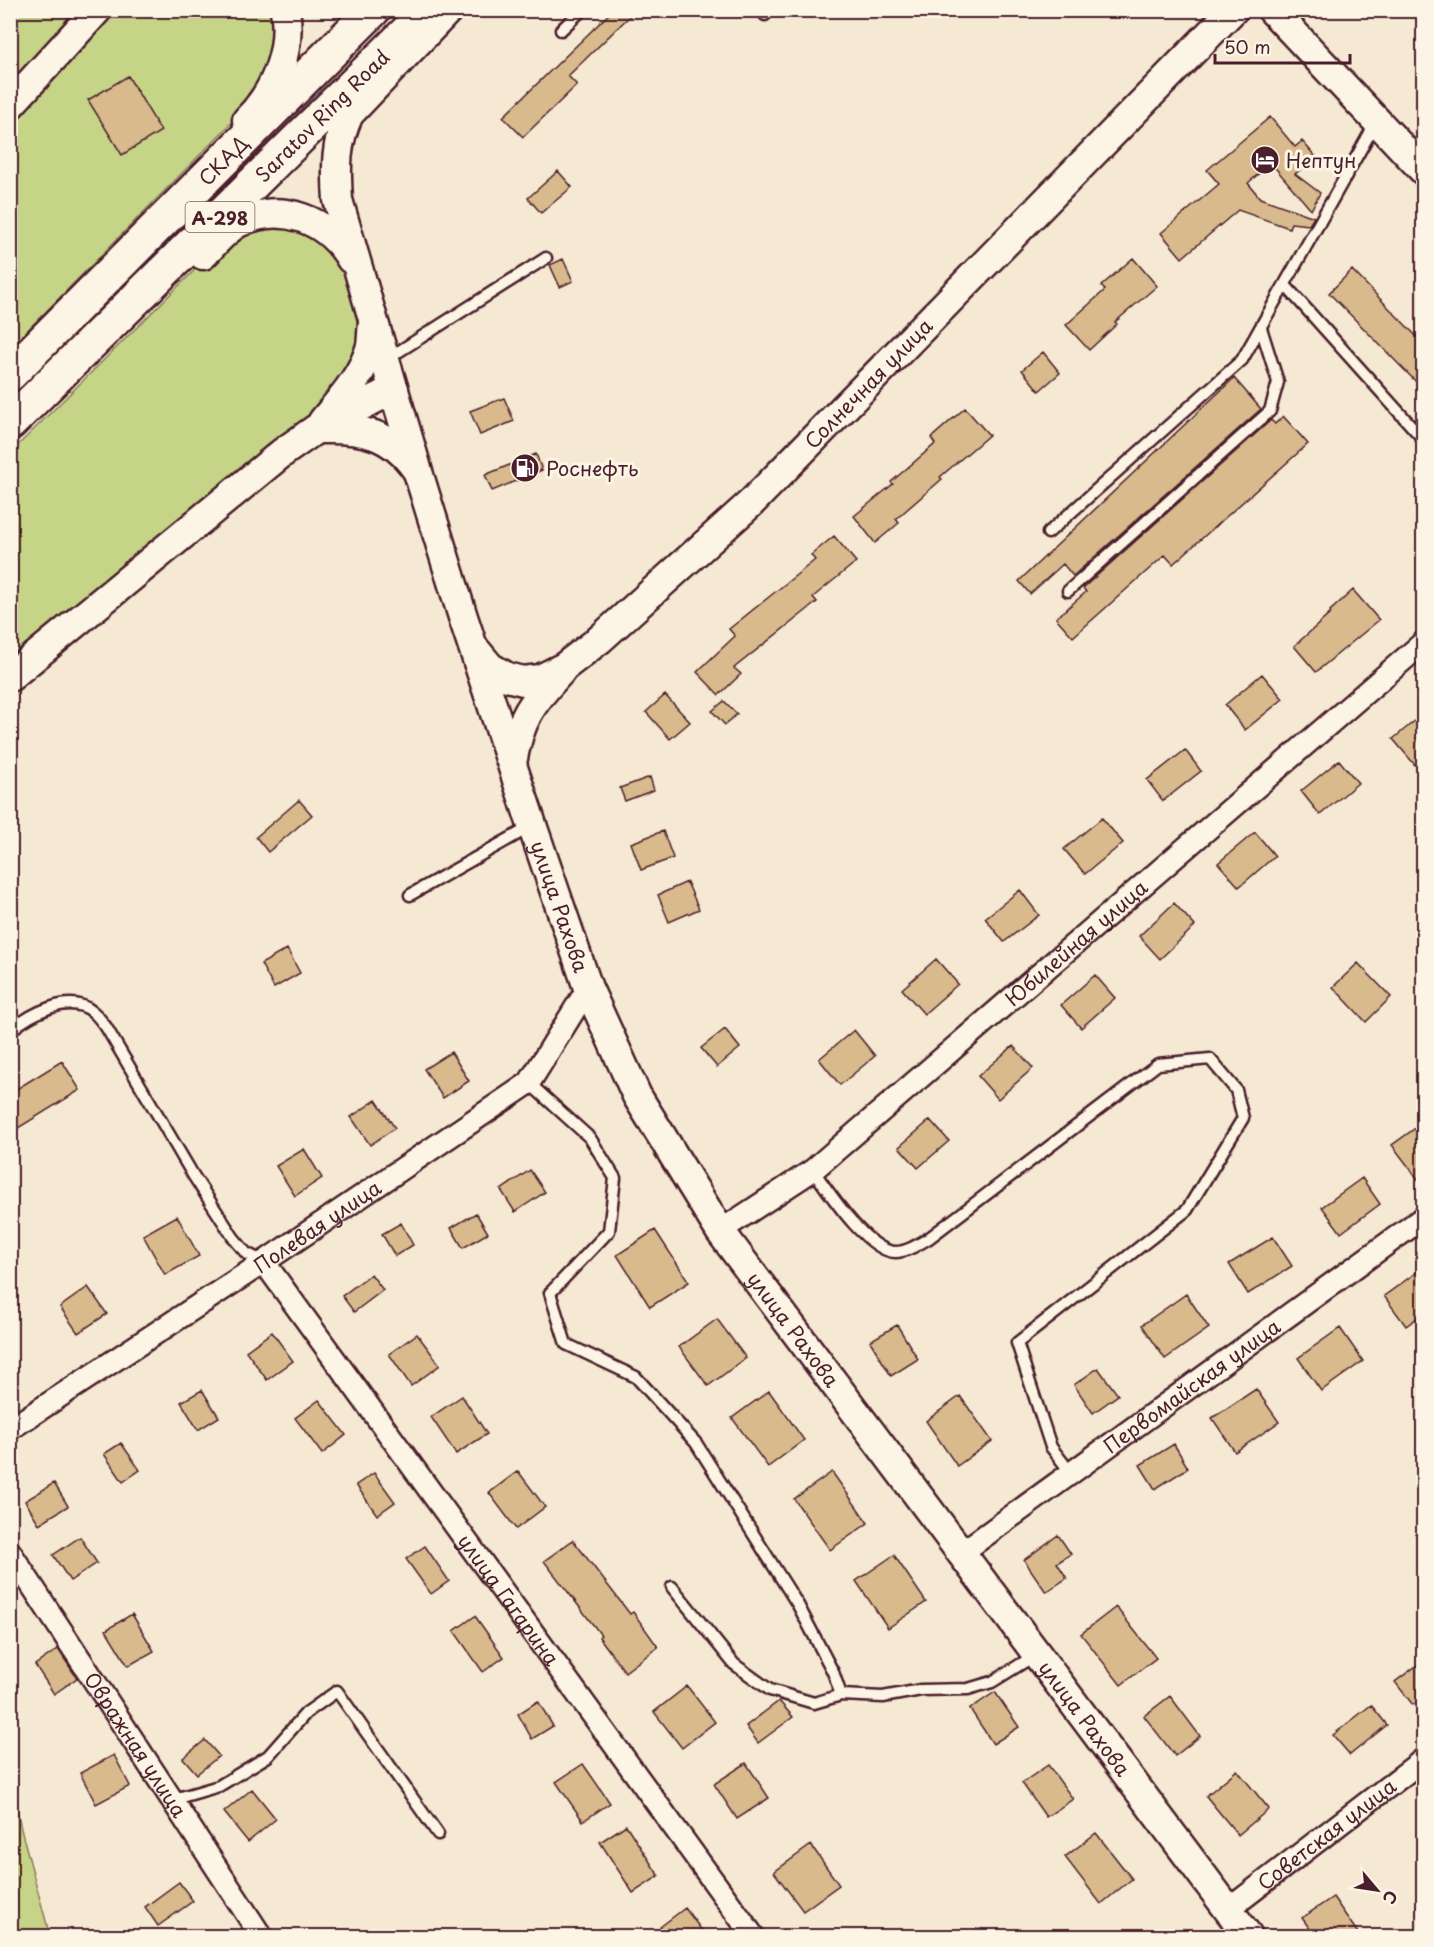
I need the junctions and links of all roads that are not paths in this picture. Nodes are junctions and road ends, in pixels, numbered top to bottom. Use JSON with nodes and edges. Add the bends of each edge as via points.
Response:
{"nodes":[{"id":1,"x":97,"y":10,"type":"edge"},
{"id":2,"x":285,"y":10,"type":"edge"},
{"id":3,"x":373,"y":10,"type":"edge"},
{"id":4,"x":429,"y":10,"type":"edge"},
{"id":5,"x":448,"y":10,"type":"edge"},
{"id":6,"x":582,"y":10,"type":"edge"},
{"id":7,"x":762,"y":10,"type":"edge"},
{"id":8,"x":770,"y":10,"type":"edge"},
{"id":9,"x":1233,"y":10,"type":"edge"},
{"id":10,"x":1272,"y":10,"type":"edge"},
{"id":11,"x":561,"y":30,"type":"dead end"},
{"id":12,"x":10,"y":105,"type":"edge"},
{"id":13,"x":1377,"y":121,"type":"junction"},
{"id":14,"x":1424,"y":171,"type":"edge"},
{"id":15,"x":546,"y":258,"type":"dead end"},
{"id":16,"x":359,"y":274,"type":"junction"},
{"id":17,"x":1285,"y":285,"type":"junction"},
{"id":18,"x":373,"y":319,"type":"junction"},
{"id":19,"x":1261,"y":328,"type":"junction"},
{"id":20,"x":47,"y":337,"type":"junction"},
{"id":21,"x":74,"y":360,"type":"junction"},
{"id":22,"x":385,"y":360,"type":"junction"},
{"id":23,"x":10,"y":374,"type":"edge"},
{"id":24,"x":394,"y":389,"type":"junction"},
{"id":25,"x":10,"y":423,"type":"edge"},
{"id":26,"x":316,"y":429,"type":"junction"},
{"id":27,"x":1424,"y":440,"type":"edge"},
{"id":28,"x":418,"y":472,"type":"junction"},
{"id":29,"x":1048,"y":533,"type":"dead end"},
{"id":30,"x":1068,"y":591,"type":"dead end"},
{"id":31,"x":1424,"y":642,"type":"edge"},
{"id":32,"x":474,"y":648,"type":"junction"},
{"id":33,"x":564,"y":667,"type":"junction"},
{"id":34,"x":10,"y":677,"type":"edge"},
{"id":35,"x":512,"y":763,"type":"junction"},
{"id":36,"x":532,"y":825,"type":"junction"},
{"id":37,"x":410,"y":895,"type":"dead end"},
{"id":38,"x":588,"y":988,"type":"junction"},
{"id":39,"x":10,"y":1030,"type":"edge"},
{"id":40,"x":529,"y":1083,"type":"junction"},
{"id":41,"x":813,"y":1170,"type":"junction"},
{"id":42,"x":1424,"y":1217,"type":"edge"},
{"id":43,"x":720,"y":1231,"type":"junction"},
{"id":44,"x":264,"y":1262,"type":"junction"},
{"id":45,"x":10,"y":1429,"type":"edge"},
{"id":46,"x":1071,"y":1473,"type":"junction"},
{"id":47,"x":10,"y":1552,"type":"edge"},
{"id":48,"x":961,"y":1553,"type":"junction"},
{"id":49,"x":672,"y":1587,"type":"dead end"},
{"id":50,"x":1037,"y":1654,"type":"junction"},
{"id":51,"x":842,"y":1695,"type":"junction"},
{"id":52,"x":1424,"y":1759,"type":"edge"},
{"id":53,"x":171,"y":1800,"type":"junction"},
{"id":54,"x":438,"y":1834,"type":"dead end"},
{"id":55,"x":1229,"y":1910,"type":"junction"},
{"id":56,"x":261,"y":1936,"type":"edge"},
{"id":57,"x":753,"y":1936,"type":"edge"},
{"id":58,"x":1248,"y":1936,"type":"edge"}],
"edges":[{"from":1,"to":12,"type":"main road"},
{"from":2,"to":20,"type":"main road","via":[[288,26],[283,57],[272,86],[257,109],[106,258]]},
{"from":3,"to":20,"type":"highway","name":"СКАД","number":"А-298"},
{"from":4,"to":21,"type":"highway","name":"Saratov Ring Road","number":"А-298"},
{"from":5,"to":16,"type":"main road","via":[[349,114],[340,134],[336,164],[338,200]]},
{"from":6,"to":11,"type":"lane"},
{"from":7,"to":8,"type":"lane","via":[[765,15]]},
{"from":9,"to":33,"type":"main road","name":"Солнечная улица","via":[[751,503]]},
{"from":10,"to":13,"type":"main road"},
{"from":13,"to":14,"type":"main road"},
{"from":13,"to":17,"type":"lane"},
{"from":15,"to":22,"type":"lane"},
{"from":16,"to":18,"type":"main road","name":"улица Рахова"},
{"from":16,"to":21,"type":"main road","via":[[345,249],[316,223],[299,216],[263,215],[237,223],[123,332]]},
{"from":17,"to":19,"type":"lane"},
{"from":17,"to":27,"type":"lane"},
{"from":18,"to":22,"type":"main road","name":"улица Рахова"},
{"from":18,"to":26,"type":"main road","via":[[371,346],[364,364]]},
{"from":19,"to":29,"type":"lane","via":[[1242,360]]},
{"from":19,"to":30,"type":"lane","via":[[1278,382],[1270,411]]},
{"from":20,"to":23,"type":"highway","number":"А-298"},
{"from":21,"to":25,"type":"highway","name":"Saratov Ring Road","number":"А-298"},
{"from":22,"to":24,"type":"main road","name":"улица Рахова"},
{"from":24,"to":26,"type":"main road"},
{"from":24,"to":28,"type":"main road","name":"улица Рахова"},
{"from":26,"to":28,"type":"main road","via":[[349,429],[377,435],[393,444]]},
{"from":26,"to":34,"type":"main road"},
{"from":28,"to":32,"type":"main road","name":"улица Рахова"},
{"from":31,"to":41,"type":"street","name":"Юбилейная улица"},
{"from":32,"to":33,"type":"main road","name":"Солнечная улица","via":[[490,667],[523,681],[540,679]]},
{"from":32,"to":35,"type":"main road","name":"улица Рахова"},
{"from":33,"to":35,"type":"main road","via":[[523,719]]},
{"from":35,"to":36,"type":"main road","name":"улица Рахова"},
{"from":36,"to":37,"type":"lane"},
{"from":36,"to":38,"type":"main road","name":"улица Рахова"},
{"from":38,"to":40,"type":"street","name":"Полевая улица"},
{"from":38,"to":43,"type":"main road","name":"улица Рахова","via":[[638,1096]]},
{"from":39,"to":44,"type":"lane","via":[[56,1004],[78,1005],[92,1011],[106,1027],[233,1237],[246,1253]]},
{"from":40,"to":44,"type":"street","name":"Полевая улица"},
{"from":40,"to":51,"type":"lane","via":[[590,1138],[615,1178],[609,1232],[550,1293],[566,1344],[636,1377],[696,1443],[798,1605]]},
{"from":41,"to":43,"type":"street","name":"Юбилейная улица"},
{"from":41,"to":46,"type":"lane","via":[[866,1236],[894,1252],[913,1248],[1158,1064],[1210,1059],[1236,1090],[1243,1118],[1187,1210],[1017,1343],[1051,1447]]},
{"from":42,"to":46,"type":"street","name":"Первомайская улица"},
{"from":43,"to":48,"type":"main road","name":"улица Рахова"},
{"from":44,"to":45,"type":"street","name":"Полевая улица"},
{"from":44,"to":57,"type":"street","name":"улица Гагарина"},
{"from":46,"to":48,"type":"street","name":"Первомайская улица"},
{"from":47,"to":53,"type":"street","name":"Овражная улица"},
{"from":48,"to":50,"type":"main road","name":"улица Рахова"},
{"from":49,"to":51,"type":"lane","via":[[734,1664],[770,1690],[814,1703]]},
{"from":50,"to":51,"type":"lane","via":[[992,1682],[968,1689],[921,1690],[883,1697]]},
{"from":50,"to":55,"type":"main road","name":"улица Рахова"},
{"from":52,"to":55,"type":"street","name":"Советская улица"},
{"from":53,"to":54,"type":"lane","via":[[219,1786],[268,1756],[306,1713],[337,1691]]},
{"from":53,"to":56,"type":"street","name":"Овражная улица"},
{"from":55,"to":58,"type":"main road","name":"улица Рахова"}]}
